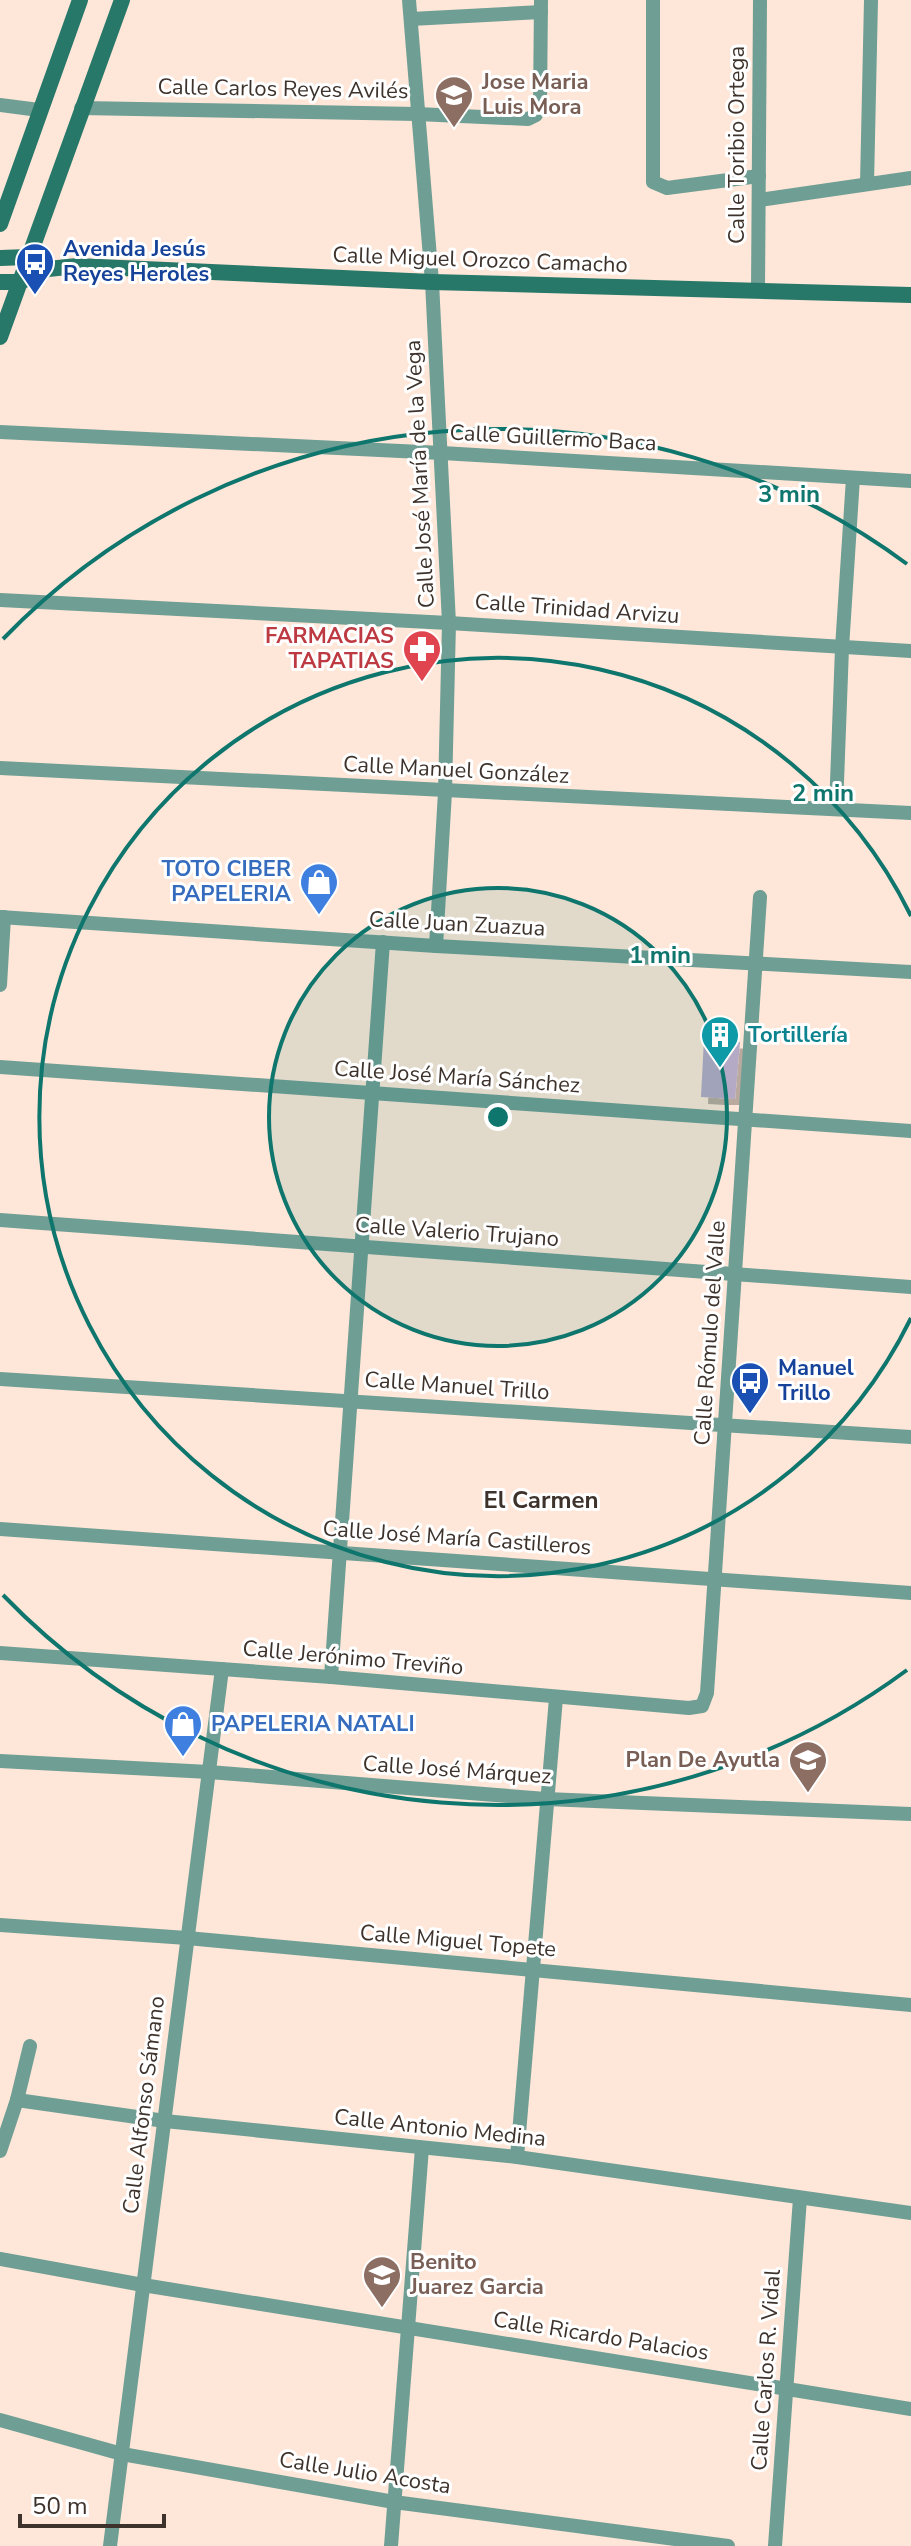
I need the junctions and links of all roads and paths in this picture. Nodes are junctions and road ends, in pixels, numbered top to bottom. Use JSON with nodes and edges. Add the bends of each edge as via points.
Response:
{"nodes":[{"id":1,"x":80,"y":0,"type":"edge"},
{"id":2,"x":122,"y":0,"type":"edge"},
{"id":3,"x":409,"y":0,"type":"edge"},
{"id":4,"x":653,"y":0,"type":"edge"},
{"id":5,"x":760,"y":0,"type":"edge"},
{"id":6,"x":871,"y":0,"type":"edge"},
{"id":7,"x":541,"y":6,"type":"edge"},
{"id":8,"x":411,"y":19,"type":"junction"},
{"id":9,"x":0,"y":105,"type":"edge"},
{"id":10,"x":81,"y":108,"type":"junction"},
{"id":11,"x":39,"y":110,"type":"junction"},
{"id":12,"x":417,"y":114,"type":"junction"},
{"id":13,"x":759,"y":176,"type":"junction"},
{"id":14,"x":911,"y":178,"type":"edge"},
{"id":15,"x":867,"y":184,"type":"junction"},
{"id":16,"x":759,"y":200,"type":"junction"},
{"id":17,"x":0,"y":224,"type":"edge"},
{"id":18,"x":28,"y":257,"type":"junction"},
{"id":19,"x":0,"y":258,"type":"edge"},
{"id":20,"x":48,"y":269,"type":"junction"},
{"id":21,"x":0,"y":282,"type":"edge"},
{"id":22,"x":20,"y":282,"type":"junction"},
{"id":23,"x":432,"y":282,"type":"junction"},
{"id":24,"x":758,"y":291,"type":"junction"},
{"id":25,"x":911,"y":295,"type":"edge"},
{"id":26,"x":0,"y":337,"type":"edge"},
{"id":27,"x":0,"y":432,"type":"edge"},
{"id":28,"x":442,"y":453,"type":"junction"},
{"id":29,"x":853,"y":478,"type":"junction"},
{"id":30,"x":911,"y":481,"type":"edge"},
{"id":31,"x":0,"y":600,"type":"edge"},
{"id":32,"x":449,"y":623,"type":"junction"},
{"id":33,"x":842,"y":648,"type":"junction"},
{"id":34,"x":911,"y":651,"type":"edge"},
{"id":35,"x":0,"y":768,"type":"edge"},
{"id":36,"x":445,"y":792,"type":"junction"},
{"id":37,"x":836,"y":809,"type":"junction"},
{"id":38,"x":911,"y":813,"type":"edge"},
{"id":39,"x":760,"y":897,"type":"dead end"},
{"id":40,"x":2,"y":917,"type":"edge"},
{"id":41,"x":383,"y":942,"type":"junction"},
{"id":42,"x":436,"y":946,"type":"junction"},
{"id":43,"x":756,"y":961,"type":"junction"},
{"id":44,"x":911,"y":972,"type":"edge"},
{"id":45,"x":0,"y":985,"type":"edge"},
{"id":46,"x":0,"y":1067,"type":"edge"},
{"id":47,"x":372,"y":1093,"type":"junction"},
{"id":48,"x":747,"y":1119,"type":"junction"},
{"id":49,"x":911,"y":1131,"type":"edge"},
{"id":50,"x":0,"y":1220,"type":"edge"},
{"id":51,"x":360,"y":1247,"type":"junction"},
{"id":52,"x":736,"y":1274,"type":"junction"},
{"id":53,"x":911,"y":1287,"type":"edge"},
{"id":54,"x":0,"y":1379,"type":"edge"},
{"id":55,"x":349,"y":1401,"type":"junction"},
{"id":56,"x":726,"y":1426,"type":"junction"},
{"id":57,"x":911,"y":1437,"type":"edge"},
{"id":58,"x":0,"y":1529,"type":"edge"},
{"id":59,"x":338,"y":1551,"type":"junction"},
{"id":60,"x":715,"y":1578,"type":"junction"},
{"id":61,"x":911,"y":1593,"type":"edge"},
{"id":62,"x":0,"y":1653,"type":"edge"},
{"id":63,"x":222,"y":1669,"type":"junction"},
{"id":64,"x":331,"y":1677,"type":"junction"},
{"id":65,"x":556,"y":1698,"type":"junction"},
{"id":66,"x":702,"y":1706,"type":"joint"},
{"id":67,"x":0,"y":1761,"type":"edge"},
{"id":68,"x":209,"y":1772,"type":"junction"},
{"id":69,"x":546,"y":1799,"type":"junction"},
{"id":70,"x":911,"y":1814,"type":"edge"},
{"id":71,"x":0,"y":1925,"type":"edge"},
{"id":72,"x":187,"y":1938,"type":"junction"},
{"id":73,"x":531,"y":1970,"type":"junction"},
{"id":74,"x":911,"y":2005,"type":"edge"},
{"id":75,"x":30,"y":2046,"type":"dead end"},
{"id":76,"x":17,"y":2100,"type":"junction"},
{"id":77,"x":165,"y":2121,"type":"junction"},
{"id":78,"x":422,"y":2148,"type":"junction"},
{"id":79,"x":0,"y":2151,"type":"edge"},
{"id":80,"x":517,"y":2157,"type":"junction"},
{"id":81,"x":800,"y":2198,"type":"junction"},
{"id":82,"x":911,"y":2213,"type":"edge"},
{"id":83,"x":0,"y":2259,"type":"edge"},
{"id":84,"x":143,"y":2285,"type":"junction"},
{"id":85,"x":409,"y":2328,"type":"junction"},
{"id":86,"x":786,"y":2388,"type":"junction"},
{"id":87,"x":911,"y":2409,"type":"edge"},
{"id":88,"x":0,"y":2420,"type":"edge"},
{"id":89,"x":122,"y":2454,"type":"junction"},
{"id":90,"x":394,"y":2502,"type":"junction"},
{"id":91,"x":110,"y":2546,"type":"edge"},
{"id":92,"x":391,"y":2546,"type":"edge"},
{"id":93,"x":728,"y":2546,"type":"edge"},
{"id":94,"x":775,"y":2546,"type":"edge"}],
"edges":[{"from":1,"to":11,"type":"street"},
{"from":2,"to":10,"type":"street"},
{"from":3,"to":8,"type":"street","name":"Calle José María de la Vega"},
{"from":4,"to":13,"type":"street","via":[[651,177],[657,186],[667,188]]},
{"from":5,"to":13,"type":"street","name":"Calle Toribio Ortega"},
{"from":6,"to":15,"type":"street"},
{"from":7,"to":8,"type":"street"},
{"from":7,"to":12,"type":"street","name":"Calle Carlos Reyes Avilés","via":[[539,112],[532,117]]},
{"from":8,"to":12,"type":"street","name":"Calle José María de la Vega"},
{"from":9,"to":11,"type":"street"},
{"from":10,"to":12,"type":"street","name":"Calle Carlos Reyes Avilés"},
{"from":10,"to":18,"type":"street"},
{"from":11,"to":17,"type":"street"},
{"from":12,"to":23,"type":"street","name":"Calle José María de la Vega"},
{"from":13,"to":16,"type":"street","name":"Calle Toribio Ortega"},
{"from":14,"to":15,"type":"street"},
{"from":15,"to":16,"type":"street"},
{"from":16,"to":24,"type":"street","name":"Calle Toribio Ortega"},
{"from":18,"to":19,"type":"street"},
{"from":18,"to":20,"type":"street"},
{"from":18,"to":22,"type":"street"},
{"from":20,"to":22,"type":"street","name":"Calle Miguel Orozco Camacho"},
{"from":20,"to":23,"type":"street","name":"Calle Miguel Orozco Camacho"},
{"from":21,"to":22,"type":"street","name":"Calle Miguel Orozco Camacho"},
{"from":22,"to":26,"type":"street"},
{"from":23,"to":24,"type":"street","name":"Calle Miguel Orozco Camacho"},
{"from":23,"to":28,"type":"street","name":"Calle José María de la Vega"},
{"from":24,"to":25,"type":"street","name":"Calle Miguel Orozco Camacho"},
{"from":27,"to":28,"type":"street","name":"Calle Guillermo Baca"},
{"from":28,"to":29,"type":"street","name":"Calle Guillermo Baca"},
{"from":28,"to":32,"type":"street","name":"Calle José María de la Vega"},
{"from":29,"to":30,"type":"street","name":"Calle Guillermo Baca"},
{"from":29,"to":33,"type":"street"},
{"from":31,"to":32,"type":"street","name":"Calle Trinidad Arvizu"},
{"from":32,"to":33,"type":"street","name":"Calle Trinidad Arvizu"},
{"from":32,"to":36,"type":"street","name":"Calle José María de la Vega"},
{"from":33,"to":34,"type":"street","name":"Calle Trinidad Arvizu"},
{"from":33,"to":37,"type":"street"},
{"from":35,"to":36,"type":"street","name":"Calle Manuel González"},
{"from":36,"to":37,"type":"street","name":"Calle Manuel González"},
{"from":36,"to":42,"type":"street","name":"Calle José María de la Vega"},
{"from":37,"to":38,"type":"street","name":"Calle Manuel González"},
{"from":39,"to":43,"type":"street","name":"Calle Rómulo del Valle"},
{"from":40,"to":41,"type":"street","name":"Calle Juan Zuazua"},
{"from":40,"to":45,"type":"street"},
{"from":41,"to":42,"type":"street","name":"Calle Juan Zuazua"},
{"from":41,"to":47,"type":"street"},
{"from":42,"to":43,"type":"street","name":"Calle Juan Zuazua"},
{"from":43,"to":44,"type":"street","name":"Calle Juan Zuazua"},
{"from":43,"to":48,"type":"street","name":"Calle Rómulo del Valle"},
{"from":46,"to":47,"type":"street","name":"Calle José María Sánchez"},
{"from":47,"to":48,"type":"street","name":"Calle José María Sánchez"},
{"from":47,"to":51,"type":"street"},
{"from":48,"to":49,"type":"street","name":"Calle José María Sánchez"},
{"from":48,"to":52,"type":"street","name":"Calle Rómulo del Valle"},
{"from":50,"to":51,"type":"street","name":"Calle Valerio Trujano"},
{"from":51,"to":52,"type":"street","name":"Calle Valerio Trujano"},
{"from":51,"to":55,"type":"street"},
{"from":52,"to":53,"type":"street","name":"Calle Valerio Trujano"},
{"from":52,"to":56,"type":"street","name":"Calle Rómulo del Valle"},
{"from":54,"to":55,"type":"street","name":"Calle Manuel Trillo"},
{"from":55,"to":56,"type":"street","name":"Calle Manuel Trillo"},
{"from":55,"to":59,"type":"street"},
{"from":56,"to":57,"type":"street","name":"Calle Manuel Trillo"},
{"from":56,"to":60,"type":"street","name":"Calle Rómulo del Valle"},
{"from":58,"to":59,"type":"street","name":"Calle José María Castilleros"},
{"from":59,"to":60,"type":"street","name":"Calle José María Castilleros"},
{"from":59,"to":64,"type":"street"},
{"from":60,"to":61,"type":"street","name":"Calle José María Castilleros"},
{"from":60,"to":66,"type":"street","name":"Calle Rómulo del Valle"},
{"from":62,"to":63,"type":"street","name":"Calle Jerónimo Treviño"},
{"from":63,"to":64,"type":"street","name":"Calle Jerónimo Treviño"},
{"from":63,"to":68,"type":"street","name":"Calle Alfonso Sámano"},
{"from":64,"to":65,"type":"street","name":"Calle Jerónimo Treviño"},
{"from":65,"to":66,"type":"street","name":"Calle Jerónimo Treviño"},
{"from":65,"to":69,"type":"street"},
{"from":67,"to":68,"type":"street","name":"Calle José Márquez"},
{"from":68,"to":69,"type":"street","name":"Calle José Márquez"},
{"from":68,"to":72,"type":"street","name":"Calle Alfonso Sámano"},
{"from":69,"to":70,"type":"street","name":"Calle José Márquez"},
{"from":69,"to":73,"type":"street"},
{"from":71,"to":72,"type":"street","name":"Calle Miguel Topete"},
{"from":72,"to":73,"type":"street","name":"Calle Miguel Topete"},
{"from":72,"to":77,"type":"street","name":"Calle Alfonso Sámano"},
{"from":73,"to":74,"type":"street","name":"Calle Miguel Topete"},
{"from":73,"to":80,"type":"street"},
{"from":75,"to":76,"type":"street"},
{"from":76,"to":77,"type":"street","name":"Calle Antonio Medina"},
{"from":76,"to":79,"type":"street"},
{"from":77,"to":78,"type":"street","name":"Calle Antonio Medina"},
{"from":77,"to":84,"type":"street","name":"Calle Alfonso Sámano"},
{"from":78,"to":80,"type":"street","name":"Calle Antonio Medina"},
{"from":78,"to":85,"type":"street"},
{"from":80,"to":81,"type":"street","name":"Calle Antonio Medina"},
{"from":81,"to":82,"type":"street","name":"Calle Antonio Medina"},
{"from":81,"to":86,"type":"street","name":"Calle Carlos R. Vidal"},
{"from":83,"to":84,"type":"street","name":"Calle Ricardo Palacios"},
{"from":84,"to":85,"type":"street","name":"Calle Ricardo Palacios"},
{"from":84,"to":89,"type":"street","name":"Calle Alfonso Sámano"},
{"from":85,"to":86,"type":"street","name":"Calle Ricardo Palacios"},
{"from":85,"to":90,"type":"street"},
{"from":86,"to":87,"type":"street","name":"Calle Ricardo Palacios"},
{"from":86,"to":94,"type":"street","name":"Calle Carlos R. Vidal"},
{"from":88,"to":89,"type":"street","name":"Calle Julio Acosta"},
{"from":89,"to":90,"type":"street","name":"Calle Julio Acosta"},
{"from":89,"to":91,"type":"street","name":"Calle Alfonso Sámano"},
{"from":90,"to":92,"type":"street"},
{"from":90,"to":93,"type":"street","name":"Calle Julio Acosta"}]}
